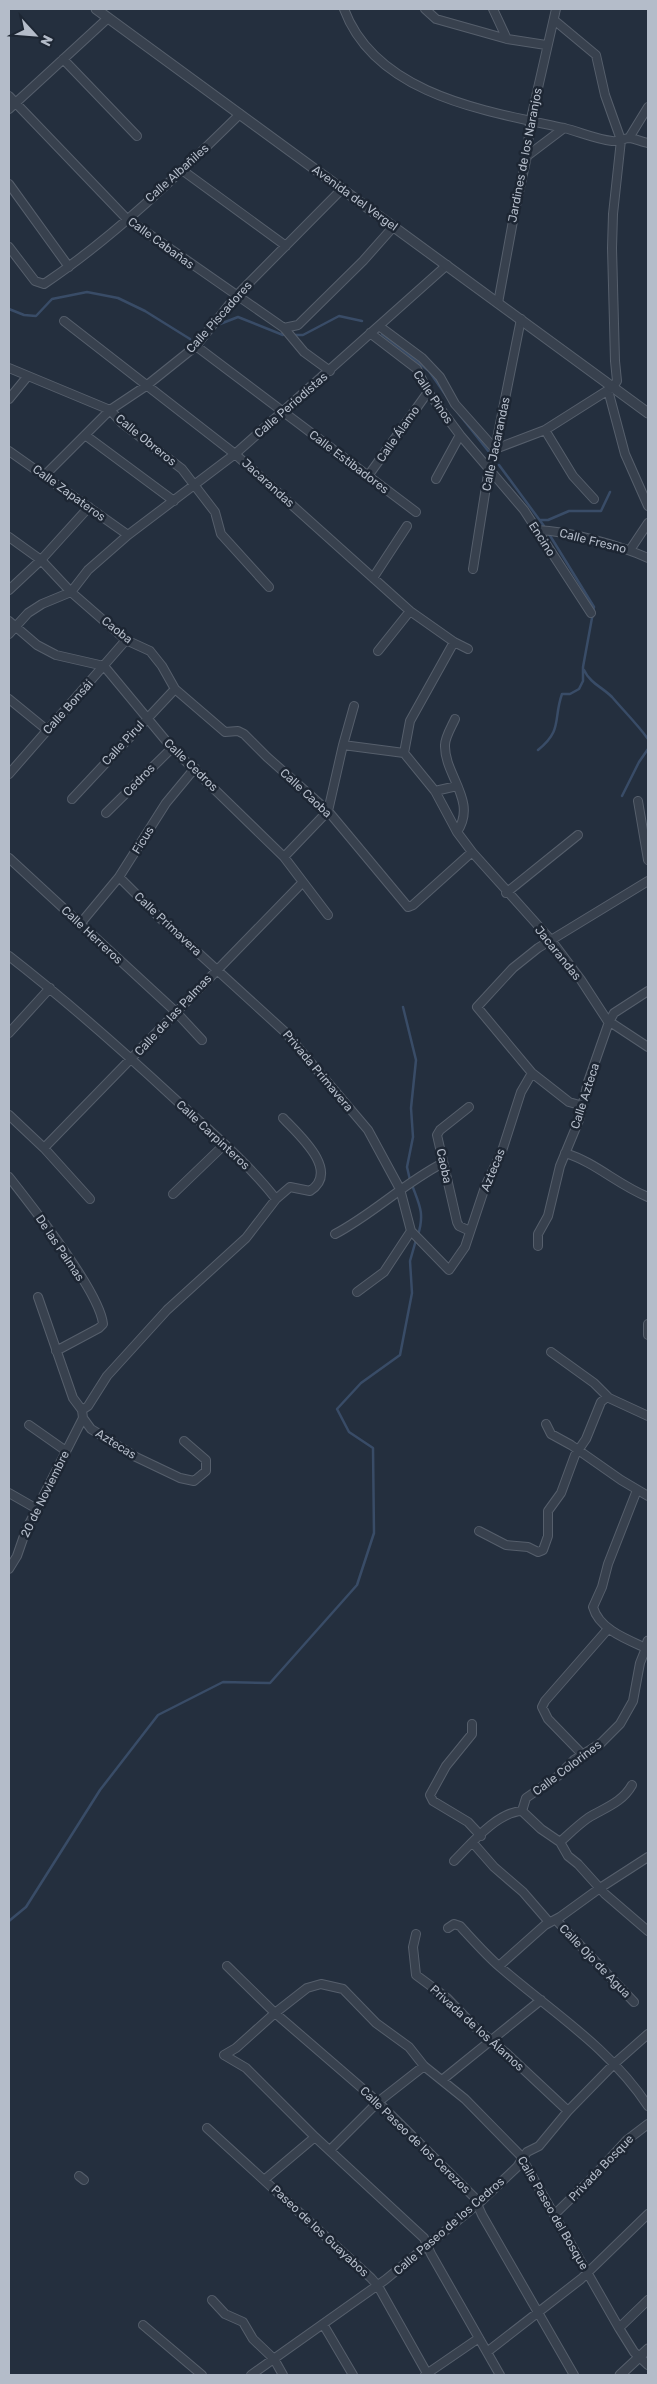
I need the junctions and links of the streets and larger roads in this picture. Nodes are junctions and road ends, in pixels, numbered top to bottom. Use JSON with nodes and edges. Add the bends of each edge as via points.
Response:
{"nodes":[{"id":1,"x":96,"y":9,"type":"edge"},
{"id":2,"x":344,"y":9,"type":"edge"},
{"id":3,"x":425,"y":9,"type":"edge"},
{"id":4,"x":493,"y":9,"type":"edge"},
{"id":5,"x":556,"y":9,"type":"edge"},
{"id":6,"x":108,"y":18,"type":"junction"},
{"id":7,"x":554,"y":20,"type":"junction"},
{"id":8,"x":507,"y":39,"type":"junction"},
{"id":9,"x":546,"y":45,"type":"junction"},
{"id":10,"x":63,"y":59,"type":"junction"},
{"id":11,"x":9,"y":96,"type":"edge"},
{"id":12,"x":16,"y":103,"type":"junction"},
{"id":13,"x":9,"y":109,"type":"edge"},
{"id":14,"x":647,"y":113,"type":"edge"},
{"id":15,"x":240,"y":114,"type":"junction"},
{"id":16,"x":530,"y":123,"type":"junction"},
{"id":17,"x":564,"y":128,"type":"junction"},
{"id":18,"x":136,"y":136,"type":"dead end"},
{"id":19,"x":625,"y":139,"type":"junction"},
{"id":20,"x":648,"y":143,"type":"edge"},
{"id":21,"x":527,"y":156,"type":"junction"},
{"id":22,"x":182,"y":170,"type":"junction"},
{"id":23,"x":9,"y":184,"type":"edge"},
{"id":24,"x":342,"y":189,"type":"junction"},
{"id":25,"x":126,"y":218,"type":"junction"},
{"id":26,"x":394,"y":226,"type":"junction"},
{"id":27,"x":286,"y":246,"type":"junction"},
{"id":28,"x":9,"y":247,"type":"edge"},
{"id":29,"x":447,"y":265,"type":"junction"},
{"id":30,"x":69,"y":267,"type":"junction"},
{"id":31,"x":236,"y":296,"type":"junction"},
{"id":32,"x":498,"y":303,"type":"junction"},
{"id":33,"x":521,"y":320,"type":"junction"},
{"id":34,"x":64,"y":321,"type":"dead end"},
{"id":35,"x":379,"y":326,"type":"junction"},
{"id":36,"x":284,"y":328,"type":"junction"},
{"id":37,"x":370,"y":333,"type":"junction"},
{"id":38,"x":196,"y":346,"type":"junction"},
{"id":39,"x":9,"y":368,"type":"edge"},
{"id":40,"x":330,"y":371,"type":"junction"},
{"id":41,"x":27,"y":377,"type":"junction"},
{"id":42,"x":146,"y":386,"type":"junction"},
{"id":43,"x":611,"y":388,"type":"junction"},
{"id":44,"x":428,"y":392,"type":"junction"},
{"id":45,"x":9,"y":399,"type":"edge"},
{"id":46,"x":110,"y":410,"type":"junction"},
{"id":47,"x":283,"y":412,"type":"junction"},
{"id":48,"x":648,"y":413,"type":"edge"},
{"id":49,"x":545,"y":430,"type":"junction"},
{"id":50,"x":85,"y":435,"type":"junction"},
{"id":51,"x":460,"y":435,"type":"junction"},
{"id":52,"x":496,"y":449,"type":"junction"},
{"id":53,"x":9,"y":451,"type":"edge"},
{"id":54,"x":235,"y":454,"type":"junction"},
{"id":55,"x":489,"y":468,"type":"junction"},
{"id":56,"x":44,"y":476,"type":"junction"},
{"id":57,"x":368,"y":476,"type":"junction"},
{"id":58,"x":436,"y":479,"type":"dead end"},
{"id":59,"x":196,"y":485,"type":"junction"},
{"id":60,"x":594,"y":500,"type":"dead end"},
{"id":61,"x":174,"y":501,"type":"junction"},
{"id":62,"x":648,"y":506,"type":"edge"},
{"id":63,"x":89,"y":507,"type":"junction"},
{"id":64,"x":416,"y":512,"type":"dead end"},
{"id":65,"x":648,"y":523,"type":"edge"},
{"id":66,"x":408,"y":526,"type":"dead end"},
{"id":67,"x":537,"y":530,"type":"junction"},
{"id":68,"x":128,"y":535,"type":"junction"},
{"id":69,"x":9,"y":537,"type":"edge"},
{"id":70,"x":630,"y":550,"type":"junction"},
{"id":71,"x":648,"y":558,"type":"edge"},
{"id":72,"x":41,"y":560,"type":"junction"},
{"id":73,"x":473,"y":569,"type":"dead end"},
{"id":74,"x":373,"y":578,"type":"junction"},
{"id":75,"x":269,"y":587,"type":"dead end"},
{"id":76,"x":9,"y":590,"type":"edge"},
{"id":77,"x":71,"y":592,"type":"junction"},
{"id":78,"x":410,"y":611,"type":"junction"},
{"id":79,"x":591,"y":613,"type":"dead end"},
{"id":80,"x":9,"y":621,"type":"edge"},
{"id":81,"x":15,"y":628,"type":"junction"},
{"id":82,"x":9,"y":634,"type":"edge"},
{"id":83,"x":126,"y":640,"type":"junction"},
{"id":84,"x":454,"y":642,"type":"junction"},
{"id":85,"x":468,"y":649,"type":"dead end"},
{"id":86,"x":378,"y":651,"type":"dead end"},
{"id":87,"x":104,"y":666,"type":"junction"},
{"id":88,"x":175,"y":688,"type":"junction"},
{"id":89,"x":9,"y":699,"type":"edge"},
{"id":90,"x":354,"y":706,"type":"dead end"},
{"id":91,"x":146,"y":719,"type":"junction"},
{"id":92,"x":454,"y":719,"type":"dead end"},
{"id":93,"x":212,"y":722,"type":"joint"},
{"id":94,"x":48,"y":730,"type":"junction"},
{"id":95,"x":343,"y":745,"type":"junction"},
{"id":96,"x":172,"y":748,"type":"junction"},
{"id":97,"x":404,"y":753,"type":"junction"},
{"id":98,"x":195,"y":768,"type":"junction"},
{"id":99,"x":9,"y":774,"type":"edge"},
{"id":100,"x":457,"y":786,"type":"junction"},
{"id":101,"x":435,"y":791,"type":"junction"},
{"id":102,"x":72,"y":799,"type":"dead end"},
{"id":103,"x":638,"y":801,"type":"dead end"},
{"id":104,"x":328,"y":811,"type":"junction"},
{"id":105,"x":106,"y":813,"type":"dead end"},
{"id":106,"x":457,"y":832,"type":"junction"},
{"id":107,"x":578,"y":835,"type":"dead end"},
{"id":108,"x":472,"y":852,"type":"junction"},
{"id":109,"x":284,"y":857,"type":"junction"},
{"id":110,"x":9,"y":858,"type":"edge"},
{"id":111,"x":648,"y":860,"type":"edge"},
{"id":112,"x":119,"y":877,"type":"junction"},
{"id":113,"x":648,"y":881,"type":"edge"},
{"id":114,"x":303,"y":882,"type":"junction"},
{"id":115,"x":506,"y":893,"type":"junction"},
{"id":116,"x":328,"y":915,"type":"dead end"},
{"id":117,"x":80,"y":924,"type":"junction"},
{"id":118,"x":551,"y":940,"type":"junction"},
{"id":119,"x":9,"y":956,"type":"edge"},
{"id":120,"x":216,"y":969,"type":"junction"},
{"id":121,"x":50,"y":988,"type":"junction"},
{"id":122,"x":648,"y":991,"type":"edge"},
{"id":123,"x":176,"y":1012,"type":"junction"},
{"id":124,"x":609,"y":1022,"type":"junction"},
{"id":125,"x":9,"y":1033,"type":"edge"},
{"id":126,"x":202,"y":1040,"type":"dead end"},
{"id":127,"x":648,"y":1047,"type":"edge"},
{"id":128,"x":131,"y":1059,"type":"junction"},
{"id":129,"x":532,"y":1073,"type":"junction"},
{"id":130,"x":582,"y":1106,"type":"junction"},
{"id":131,"x":469,"y":1107,"type":"dead end"},
{"id":132,"x":9,"y":1115,"type":"edge"},
{"id":133,"x":283,"y":1118,"type":"dead end"},
{"id":134,"x":224,"y":1145,"type":"junction"},
{"id":135,"x":44,"y":1148,"type":"junction"},
{"id":136,"x":565,"y":1153,"type":"junction"},
{"id":137,"x":442,"y":1163,"type":"junction"},
{"id":138,"x":9,"y":1177,"type":"edge"},
{"id":139,"x":400,"y":1189,"type":"junction"},
{"id":140,"x":173,"y":1194,"type":"dead end"},
{"id":141,"x":648,"y":1197,"type":"edge"},
{"id":142,"x":90,"y":1199,"type":"dead end"},
{"id":143,"x":276,"y":1199,"type":"junction"},
{"id":144,"x":411,"y":1231,"type":"junction"},
{"id":145,"x":470,"y":1231,"type":"junction"},
{"id":146,"x":335,"y":1234,"type":"dead end"},
{"id":147,"x":538,"y":1246,"type":"dead end"},
{"id":148,"x":357,"y":1292,"type":"dead end"},
{"id":149,"x":38,"y":1297,"type":"dead end"},
{"id":150,"x":648,"y":1324,"type":"edge"},
{"id":151,"x":648,"y":1335,"type":"edge"},
{"id":152,"x":56,"y":1351,"type":"junction"},
{"id":153,"x":551,"y":1352,"type":"dead end"},
{"id":154,"x":606,"y":1396,"type":"junction"},
{"id":155,"x":82,"y":1414,"type":"junction"},
{"id":156,"x":648,"y":1416,"type":"edge"},
{"id":157,"x":546,"y":1424,"type":"dead end"},
{"id":158,"x":29,"y":1425,"type":"dead end"},
{"id":159,"x":184,"y":1441,"type":"dead end"},
{"id":160,"x":66,"y":1451,"type":"junction"},
{"id":161,"x":578,"y":1451,"type":"junction"},
{"id":162,"x":637,"y":1490,"type":"junction"},
{"id":163,"x":9,"y":1493,"type":"edge"},
{"id":164,"x":648,"y":1496,"type":"edge"},
{"id":165,"x":37,"y":1509,"type":"junction"},
{"id":166,"x":479,"y":1531,"type":"dead end"},
{"id":167,"x":9,"y":1569,"type":"edge"},
{"id":168,"x":608,"y":1629,"type":"junction"},
{"id":169,"x":648,"y":1646,"type":"edge"},
{"id":170,"x":472,"y":1724,"type":"dead end"},
{"id":171,"x":583,"y":1755,"type":"junction"},
{"id":172,"x":632,"y":1785,"type":"dead end"},
{"id":173,"x":522,"y":1811,"type":"junction"},
{"id":174,"x":480,"y":1836,"type":"junction"},
{"id":175,"x":473,"y":1842,"type":"junction"},
{"id":176,"x":560,"y":1842,"type":"junction"},
{"id":177,"x":648,"y":1857,"type":"edge"},
{"id":178,"x":454,"y":1861,"type":"dead end"},
{"id":179,"x":600,"y":1888,"type":"junction"},
{"id":180,"x":552,"y":1921,"type":"junction"},
{"id":181,"x":448,"y":1928,"type":"dead end"},
{"id":182,"x":648,"y":1931,"type":"edge"},
{"id":183,"x":416,"y":1934,"type":"dead end"},
{"id":184,"x":227,"y":1966,"type":"dead end"},
{"id":185,"x":499,"y":1966,"type":"junction"},
{"id":186,"x":541,"y":2000,"type":"junction"},
{"id":187,"x":634,"y":2002,"type":"dead end"},
{"id":188,"x":275,"y":2013,"type":"junction"},
{"id":189,"x":648,"y":2034,"type":"edge"},
{"id":190,"x":490,"y":2040,"type":"junction"},
{"id":191,"x":614,"y":2064,"type":"junction"},
{"id":192,"x":424,"y":2066,"type":"junction"},
{"id":193,"x":442,"y":2080,"type":"junction"},
{"id":194,"x":378,"y":2102,"type":"junction"},
{"id":195,"x":648,"y":2106,"type":"edge"},
{"id":196,"x":568,"y":2111,"type":"junction"},
{"id":197,"x":648,"y":2124,"type":"edge"},
{"id":198,"x":207,"y":2128,"type":"dead end"},
{"id":199,"x":315,"y":2137,"type":"junction"},
{"id":200,"x":330,"y":2150,"type":"junction"},
{"id":201,"x":523,"y":2158,"type":"junction"},
{"id":202,"x":264,"y":2180,"type":"junction"},
{"id":203,"x":478,"y":2204,"type":"junction"},
{"id":204,"x":555,"y":2214,"type":"junction"},
{"id":205,"x":648,"y":2214,"type":"edge"},
{"id":206,"x":428,"y":2246,"type":"junction"},
{"id":207,"x":587,"y":2272,"type":"junction"},
{"id":208,"x":378,"y":2286,"type":"junction"},
{"id":209,"x":212,"y":2300,"type":"dead end"},
{"id":210,"x":648,"y":2300,"type":"edge"},
{"id":211,"x":538,"y":2314,"type":"junction"},
{"id":212,"x":323,"y":2324,"type":"junction"},
{"id":213,"x":143,"y":2325,"type":"dead end"},
{"id":214,"x":619,"y":2328,"type":"junction"},
{"id":215,"x":479,"y":2338,"type":"junction"},
{"id":216,"x":648,"y":2349,"type":"edge"},
{"id":217,"x":487,"y":2352,"type":"junction"},
{"id":218,"x":640,"y":2357,"type":"junction"},
{"id":219,"x":274,"y":2359,"type":"junction"},
{"id":220,"x":648,"y":2365,"type":"edge"},
{"id":221,"x":202,"y":2375,"type":"edge"},
{"id":222,"x":251,"y":2375,"type":"edge"},
{"id":223,"x":283,"y":2375,"type":"edge"},
{"id":224,"x":353,"y":2375,"type":"edge"},
{"id":225,"x":427,"y":2375,"type":"edge"},
{"id":226,"x":500,"y":2375,"type":"edge"},
{"id":227,"x":574,"y":2375,"type":"edge"},
{"id":228,"x":620,"y":2375,"type":"edge"}],
"edges":[{"from":1,"to":6,"type":"street","name":"Avenida del Vergel"},
{"from":2,"to":16,"type":"street","via":[[378,58],[402,78],[461,104]]},
{"from":3,"to":8,"type":"street","via":[[436,18]]},
{"from":4,"to":8,"type":"street"},
{"from":5,"to":7,"type":"street","name":"Jardines de los Naranjos"},
{"from":6,"to":10,"type":"street"},
{"from":6,"to":15,"type":"street","name":"Avenida del Vergel"},
{"from":7,"to":9,"type":"street","name":"Jardines de los Naranjos"},
{"from":7,"to":19,"type":"street","via":[[596,56],[605,95]]},
{"from":8,"to":9,"type":"street"},
{"from":9,"to":16,"type":"street","name":"Jardines de los Naranjos"},
{"from":10,"to":12,"type":"street"},
{"from":10,"to":18,"type":"street"},
{"from":11,"to":12,"type":"street","name":"Calle Cabañas"},
{"from":12,"to":13,"type":"street"},
{"from":12,"to":25,"type":"street","name":"Calle Cabañas"},
{"from":14,"to":19,"type":"street"},
{"from":15,"to":22,"type":"street","name":"Calle Albañiles"},
{"from":15,"to":24,"type":"street","name":"Avenida del Vergel"},
{"from":16,"to":17,"type":"street"},
{"from":16,"to":21,"type":"street","name":"Jardines de los Naranjos"},
{"from":17,"to":19,"type":"street","via":[[613,142]]},
{"from":17,"to":21,"type":"street"},
{"from":19,"to":20,"type":"street"},
{"from":19,"to":43,"type":"street","via":[[613,214],[615,362],[618,376]]},
{"from":21,"to":32,"type":"street","name":"Jardines de los Naranjos"},
{"from":22,"to":25,"type":"street","name":"Calle Albañiles"},
{"from":22,"to":27,"type":"street"},
{"from":23,"to":30,"type":"street"},
{"from":24,"to":26,"type":"street","name":"Avenida del Vergel"},
{"from":24,"to":27,"type":"street","name":"Calle Piscadores"},
{"from":25,"to":30,"type":"street","name":"Calle Albañiles"},
{"from":25,"to":31,"type":"street","name":"Calle Cabañas"},
{"from":26,"to":29,"type":"street","name":"Avenida del Vergel"},
{"from":26,"to":36,"type":"street","via":[[298,325]]},
{"from":27,"to":31,"type":"street","name":"Calle Piscadores"},
{"from":28,"to":30,"type":"street","name":"Calle Albañiles","via":[[40,284]]},
{"from":29,"to":32,"type":"street","name":"Avenida del Vergel"},
{"from":29,"to":35,"type":"street","name":"Calle Periodistas"},
{"from":31,"to":36,"type":"street","name":"Calle Cabañas"},
{"from":31,"to":38,"type":"street","name":"Calle Piscadores"},
{"from":32,"to":33,"type":"street","name":"Avenida del Vergel"},
{"from":33,"to":43,"type":"street","name":"Avenida del Vergel"},
{"from":33,"to":52,"type":"street","name":"Calle Jacarandas"},
{"from":34,"to":42,"type":"street","name":"Jacarandas"},
{"from":35,"to":37,"type":"street","name":"Calle Periodistas"},
{"from":35,"to":52,"type":"street","via":[[422,358],[440,377],[455,404]]},
{"from":36,"to":40,"type":"street","name":"Calle Cabañas","via":[[304,352]]},
{"from":37,"to":40,"type":"street","name":"Calle Periodistas"},
{"from":37,"to":44,"type":"street","name":"Calle Pinos","via":[[417,369]]},
{"from":38,"to":42,"type":"street","name":"Calle Piscadores"},
{"from":38,"to":47,"type":"street","name":"Calle Estibadores"},
{"from":39,"to":41,"type":"street","name":"Calle Obreros"},
{"from":40,"to":47,"type":"street","name":"Calle Periodistas"},
{"from":41,"to":45,"type":"street"},
{"from":41,"to":46,"type":"street","name":"Calle Obreros"},
{"from":42,"to":46,"type":"street","name":"Calle Piscadores"},
{"from":42,"to":54,"type":"street","name":"Jacarandas"},
{"from":43,"to":48,"type":"street","name":"Avenida del Vergel"},
{"from":43,"to":49,"type":"street"},
{"from":43,"to":62,"type":"street","via":[[625,454]]},
{"from":44,"to":51,"type":"street","name":"Calle Pinos"},
{"from":44,"to":57,"type":"street","name":"Calle Álamo"},
{"from":46,"to":50,"type":"street","name":"Calle Piscadores"},
{"from":46,"to":59,"type":"street","name":"Calle Obreros","via":[[182,469]]},
{"from":47,"to":54,"type":"street","name":"Calle Periodistas"},
{"from":47,"to":57,"type":"street","name":"Calle Estibadores"},
{"from":49,"to":52,"type":"street"},
{"from":49,"to":60,"type":"street","via":[[573,476]]},
{"from":50,"to":56,"type":"street","name":"Calle Piscadores"},
{"from":50,"to":61,"type":"street"},
{"from":51,"to":55,"type":"street","name":"Calle Pinos"},
{"from":51,"to":58,"type":"street"},
{"from":52,"to":55,"type":"street","name":"Calle Jacarandas"},
{"from":53,"to":56,"type":"street","name":"Calle Zapateros"},
{"from":54,"to":59,"type":"street","name":"Calle Periodistas"},
{"from":54,"to":74,"type":"street","name":"Jacarandas"},
{"from":55,"to":67,"type":"street","name":"Encino"},
{"from":55,"to":73,"type":"street","name":"Calle Jacarandas"},
{"from":56,"to":63,"type":"street","name":"Calle Zapateros"},
{"from":57,"to":64,"type":"street","name":"Calle Estibadores"},
{"from":59,"to":61,"type":"street","name":"Calle Periodistas"},
{"from":59,"to":75,"type":"street","name":"Calle Obreros","via":[[215,512],[221,534]]},
{"from":61,"to":68,"type":"street","name":"Calle Periodistas"},
{"from":63,"to":68,"type":"street","name":"Calle Zapateros"},
{"from":63,"to":72,"type":"street"},
{"from":65,"to":70,"type":"street"},
{"from":66,"to":74,"type":"street"},
{"from":67,"to":70,"type":"street","name":"Calle Fresno"},
{"from":67,"to":79,"type":"street","name":"Encino"},
{"from":68,"to":77,"type":"street","name":"Calle Periodistas","via":[[88,570]]},
{"from":69,"to":72,"type":"street","name":"Caoba"},
{"from":70,"to":71,"type":"street","name":"Calle Fresno"},
{"from":72,"to":76,"type":"street"},
{"from":72,"to":77,"type":"street","name":"Caoba"},
{"from":74,"to":78,"type":"street","name":"Jacarandas"},
{"from":77,"to":81,"type":"street","via":[[42,604],[28,613]]},
{"from":77,"to":83,"type":"street","name":"Caoba"},
{"from":78,"to":84,"type":"street","name":"Jacarandas"},
{"from":78,"to":86,"type":"street"},
{"from":80,"to":81,"type":"street"},
{"from":81,"to":82,"type":"street"},
{"from":81,"to":87,"type":"street","via":[[56,655]]},
{"from":83,"to":87,"type":"street","name":"Calle Bonsái"},
{"from":83,"to":88,"type":"street","name":"Caoba","via":[[150,652]]},
{"from":84,"to":85,"type":"street","name":"Jacarandas"},
{"from":84,"to":97,"type":"street","via":[[410,721]]},
{"from":87,"to":91,"type":"street","name":"Calle Cedros"},
{"from":87,"to":94,"type":"street","name":"Calle Bonsái"},
{"from":88,"to":91,"type":"street","name":"Calle Pirul"},
{"from":88,"to":93,"type":"street","name":"Caoba"},
{"from":89,"to":94,"type":"street"},
{"from":90,"to":95,"type":"street"},
{"from":91,"to":96,"type":"street","name":"Calle Cedros"},
{"from":91,"to":102,"type":"street","name":"Calle Pirul"},
{"from":92,"to":100,"type":"street","via":[[445,744]]},
{"from":93,"to":104,"type":"street","name":"Calle Caoba","via":[[225,732],[244,734]]},
{"from":94,"to":99,"type":"street","name":"Calle Bonsái"},
{"from":95,"to":97,"type":"street"},
{"from":95,"to":104,"type":"street"},
{"from":96,"to":98,"type":"street","name":"Calle Cedros"},
{"from":96,"to":105,"type":"street","name":"Cedros"},
{"from":97,"to":101,"type":"street"},
{"from":98,"to":109,"type":"street","name":"Calle Cedros"},
{"from":98,"to":112,"type":"street","name":"Ficus","via":[[166,803]]},
{"from":100,"to":101,"type":"street"},
{"from":100,"to":106,"type":"street","via":[[465,818]]},
{"from":101,"to":106,"type":"street"},
{"from":103,"to":111,"type":"street"},
{"from":104,"to":108,"type":"street","name":"Calle Caoba","via":[[408,906]]},
{"from":104,"to":109,"type":"street"},
{"from":106,"to":108,"type":"street"},
{"from":107,"to":115,"type":"street"},
{"from":108,"to":115,"type":"street","name":"Jacarandas"},
{"from":109,"to":114,"type":"street","name":"Calle Cedros"},
{"from":110,"to":117,"type":"street","name":"Calle Herreros"},
{"from":112,"to":117,"type":"street","name":"Ficus"},
{"from":112,"to":120,"type":"street","name":"Calle Primavera"},
{"from":113,"to":118,"type":"street"},
{"from":114,"to":116,"type":"street","name":"Calle Cedros"},
{"from":114,"to":120,"type":"street","name":"Calle de las Palmas"},
{"from":115,"to":118,"type":"street","name":"Jacarandas"},
{"from":117,"to":123,"type":"street","name":"Calle Herreros"},
{"from":118,"to":124,"type":"street","name":"Jacarandas"},
{"from":118,"to":129,"type":"street","via":[[512,968],[477,1007]]},
{"from":119,"to":121,"type":"street","name":"Calle Carpinteros"},
{"from":120,"to":123,"type":"street","name":"Calle de las Palmas"},
{"from":120,"to":139,"type":"street","name":"Privada Primavera","via":[[285,1032],[368,1130]]},
{"from":121,"to":125,"type":"street"},
{"from":121,"to":128,"type":"street","name":"Calle Carpinteros"},
{"from":122,"to":124,"type":"street","name":"Calle Azteca","via":[[614,1013]]},
{"from":123,"to":126,"type":"street","name":"Calle Herreros"},
{"from":123,"to":128,"type":"street","name":"Calle de las Palmas"},
{"from":124,"to":127,"type":"street","name":"Jacarandas"},
{"from":124,"to":130,"type":"street","name":"Calle Azteca"},
{"from":128,"to":134,"type":"street","name":"Calle Carpinteros"},
{"from":128,"to":135,"type":"street","name":"Calle de las Palmas"},
{"from":129,"to":130,"type":"street","via":[[569,1102]]},
{"from":129,"to":145,"type":"street","name":"Aztecas","via":[[521,1092]]},
{"from":130,"to":136,"type":"street","name":"Calle Azteca"},
{"from":131,"to":137,"type":"street","name":"Caoba","via":[[438,1133]]},
{"from":132,"to":135,"type":"street"},
{"from":133,"to":143,"type":"street","via":[[315,1153],[321,1175],[320,1182],[310,1191],[290,1187]]},
{"from":134,"to":140,"type":"street"},
{"from":134,"to":143,"type":"street","name":"Calle Carpinteros","via":[[256,1174]]},
{"from":135,"to":142,"type":"street"},
{"from":136,"to":141,"type":"street","via":[[582,1158]]},
{"from":136,"to":147,"type":"street","name":"Calle Azteca","via":[[548,1216],[538,1234]]},
{"from":137,"to":139,"type":"street"},
{"from":137,"to":145,"type":"street","name":"Caoba","via":[[457,1222]]},
{"from":138,"to":152,"type":"street","name":"De las Palmas","via":[[42,1220],[102,1316],[99,1328]]},
{"from":139,"to":144,"type":"street","name":"Privada Primavera"},
{"from":139,"to":146,"type":"street","via":[[366,1216]]},
{"from":143,"to":155,"type":"street","name":"20 de Noviembre","via":[[246,1238],[167,1310],[107,1376]]},
{"from":144,"to":145,"type":"street","name":"Aztecas","via":[[449,1270],[465,1247]]},
{"from":144,"to":148,"type":"street","via":[[384,1272]]},
{"from":149,"to":152,"type":"street","name":"Aztecas"},
{"from":150,"to":151,"type":"street"},
{"from":152,"to":155,"type":"street","name":"Aztecas"},
{"from":153,"to":154,"type":"street","via":[[594,1383]]},
{"from":154,"to":156,"type":"street"},
{"from":154,"to":161,"type":"street"},
{"from":155,"to":159,"type":"street","name":"Aztecas","via":[[91,1429],[136,1457],[194,1482],[206,1471],[206,1460]]},
{"from":155,"to":160,"type":"street","name":"20 de Noviembre"},
{"from":157,"to":161,"type":"street","via":[[551,1434]]},
{"from":158,"to":160,"type":"street"},
{"from":160,"to":165,"type":"street","name":"20 de Noviembre"},
{"from":161,"to":162,"type":"street"},
{"from":161,"to":166,"type":"street","via":[[561,1492],[548,1511],[548,1536],[543,1550],[538,1552],[506,1545]]},
{"from":162,"to":164,"type":"street"},
{"from":162,"to":168,"type":"street","via":[[594,1602],[598,1618]]},
{"from":163,"to":165,"type":"street"},
{"from":165,"to":167,"type":"street","name":"20 de Noviembre"},
{"from":168,"to":169,"type":"street"},
{"from":168,"to":171,"type":"street","via":[[542,1708],[548,1719]]},
{"from":169,"to":171,"type":"street","name":"Calle Colorines","via":[[640,1663],[633,1701],[627,1713],[612,1733]]},
{"from":170,"to":174,"type":"street","via":[[472,1734],[435,1782],[430,1798],[468,1822]]},
{"from":171,"to":173,"type":"street","name":"Calle Colorines","via":[[526,1798]]},
{"from":172,"to":176,"type":"street","via":[[615,1804],[583,1822]]},
{"from":173,"to":174,"type":"street","via":[[505,1815]]},
{"from":173,"to":176,"type":"street","via":[[541,1830]]},
{"from":174,"to":175,"type":"street"},
{"from":175,"to":178,"type":"street"},
{"from":175,"to":180,"type":"street","name":"Calle Ojo de Agua","via":[[494,1867]]},
{"from":176,"to":179,"type":"street","via":[[568,1856]]},
{"from":177,"to":179,"type":"street"},
{"from":179,"to":180,"type":"street"},
{"from":179,"to":182,"type":"street"},
{"from":180,"to":185,"type":"street"},
{"from":180,"to":187,"type":"street","name":"Calle Ojo de Agua"},
{"from":181,"to":185,"type":"street","via":[[458,1925]]},
{"from":183,"to":190,"type":"street","name":"Privada de los Álamos","via":[[412,1947],[416,1975],[443,1995]]},
{"from":184,"to":188,"type":"street","name":"Calle Paseo de los Cerezos"},
{"from":185,"to":186,"type":"street"},
{"from":186,"to":190,"type":"street"},
{"from":186,"to":191,"type":"street"},
{"from":188,"to":192,"type":"street","name":"Calle Paseo del Bosque","via":[[314,1985],[336,1986],[350,1995],[376,2023],[409,2047]]},
{"from":188,"to":194,"type":"street","name":"Calle Paseo de los Cerezos"},
{"from":188,"to":199,"type":"street","name":"Calle Paseo del Bosque","via":[[224,2055],[246,2068]]},
{"from":189,"to":191,"type":"street","name":"Calle Paseo de los Cedros"},
{"from":190,"to":193,"type":"street"},
{"from":190,"to":196,"type":"street","name":"Privada de los Álamos"},
{"from":191,"to":195,"type":"street"},
{"from":191,"to":196,"type":"street","name":"Calle Paseo de los Cedros"},
{"from":192,"to":193,"type":"street","name":"Calle Paseo del Bosque"},
{"from":192,"to":194,"type":"street"},
{"from":193,"to":201,"type":"street","name":"Calle Paseo del Bosque","via":[[483,2116]]},
{"from":194,"to":200,"type":"street"},
{"from":194,"to":203,"type":"street","name":"Calle Paseo de los Cerezos"},
{"from":196,"to":201,"type":"street","name":"Calle Paseo de los Cedros","via":[[539,2146]]},
{"from":197,"to":204,"type":"street","name":"Privada Bosque","via":[[627,2140]]},
{"from":198,"to":202,"type":"street","name":"Paseo de los Guayabos"},
{"from":199,"to":200,"type":"street"},
{"from":199,"to":202,"type":"street"},
{"from":200,"to":206,"type":"street","via":[[422,2235]]},
{"from":201,"to":203,"type":"street","name":"Calle Paseo de los Cedros"},
{"from":201,"to":204,"type":"street","name":"Calle Paseo del Bosque"},
{"from":202,"to":208,"type":"street","name":"Paseo de los Guayabos"},
{"from":203,"to":206,"type":"street","name":"Calle Paseo de los Cedros"},
{"from":203,"to":211,"type":"street","name":"Calle Paseo de los Cerezos"},
{"from":204,"to":207,"type":"street","name":"Calle Paseo del Bosque"},
{"from":205,"to":207,"type":"street"},
{"from":206,"to":208,"type":"street","name":"Calle Paseo de los Cedros"},
{"from":206,"to":215,"type":"street"},
{"from":207,"to":211,"type":"street"},
{"from":207,"to":214,"type":"street","name":"Calle Paseo del Bosque"},
{"from":208,"to":212,"type":"street","name":"Calle Paseo de los Cedros"},
{"from":208,"to":225,"type":"street","name":"Paseo de los Guayabos"},
{"from":209,"to":219,"type":"street","via":[[224,2314],[243,2322],[253,2339]]},
{"from":210,"to":214,"type":"street"},
{"from":211,"to":217,"type":"street"},
{"from":211,"to":227,"type":"street","name":"Calle Paseo de los Cerezos"},
{"from":212,"to":219,"type":"street","name":"Calle Paseo de los Cedros"},
{"from":212,"to":224,"type":"street"},
{"from":213,"to":221,"type":"street"},
{"from":214,"to":218,"type":"street","name":"Calle Paseo del Bosque"},
{"from":215,"to":217,"type":"street"},
{"from":215,"to":225,"type":"street"},
{"from":216,"to":218,"type":"street"},
{"from":217,"to":226,"type":"street"},
{"from":218,"to":220,"type":"street","name":"Calle Paseo del Bosque"},
{"from":218,"to":228,"type":"street"},
{"from":219,"to":222,"type":"street","name":"Calle Paseo de los Cedros"},
{"from":219,"to":223,"type":"street"}]}
